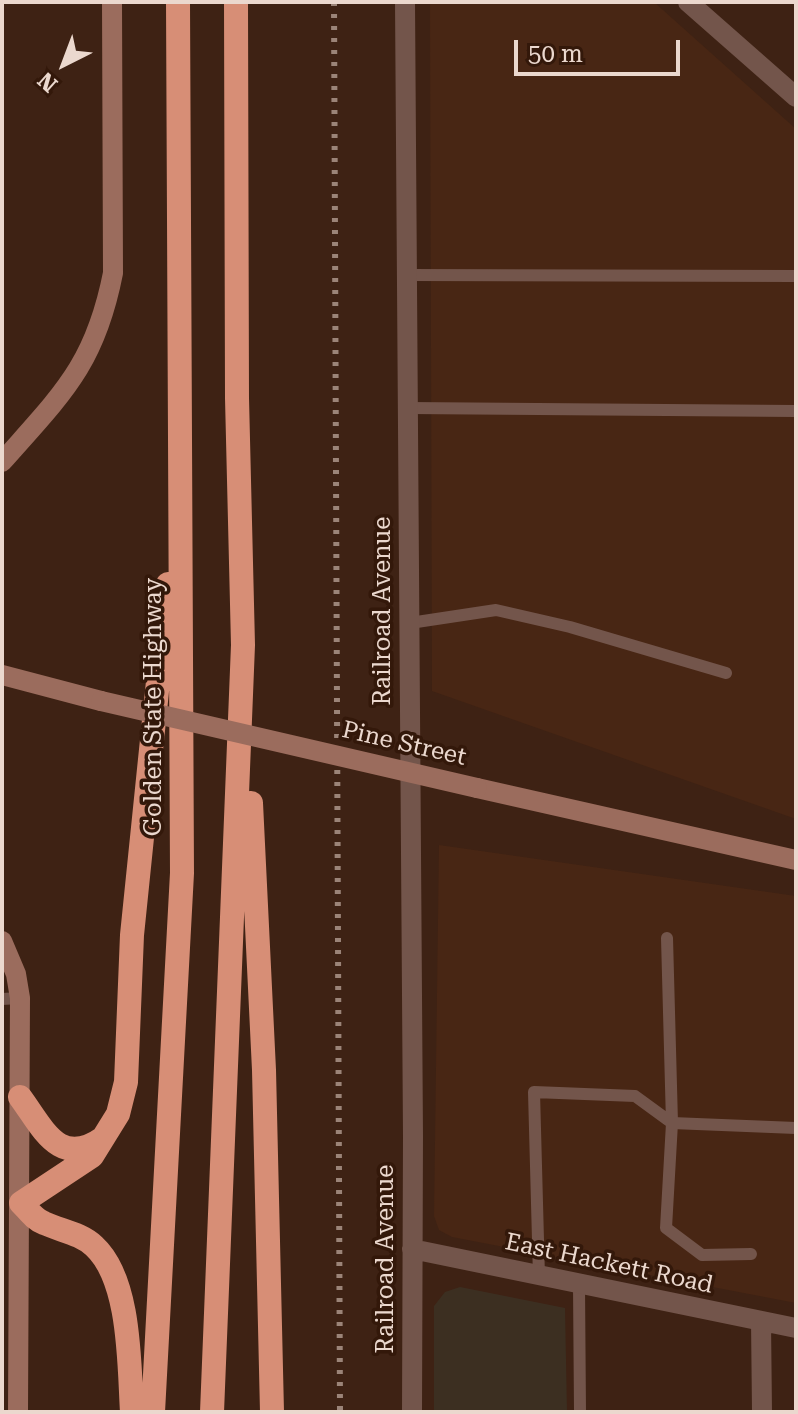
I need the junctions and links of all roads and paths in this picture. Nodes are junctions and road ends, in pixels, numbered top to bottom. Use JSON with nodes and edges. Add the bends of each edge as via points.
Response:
{"nodes":[{"id":1,"x":112,"y":2,"type":"edge"},
{"id":2,"x":178,"y":2,"type":"edge"},
{"id":3,"x":236,"y":2,"type":"edge"},
{"id":4,"x":405,"y":2,"type":"edge"},
{"id":5,"x":688,"y":2,"type":"edge"},
{"id":6,"x":796,"y":97,"type":"edge"},
{"id":7,"x":407,"y":275,"type":"junction"},
{"id":8,"x":796,"y":276,"type":"edge"},
{"id":9,"x":408,"y":408,"type":"junction"},
{"id":10,"x":796,"y":411,"type":"edge"},
{"id":11,"x":181,"y":458,"type":"junction"},
{"id":12,"x":2,"y":462,"type":"edge"},
{"id":13,"x":410,"y":623,"type":"junction"},
{"id":14,"x":243,"y":645,"type":"junction"},
{"id":15,"x":726,"y":673,"type":"dead end"},
{"id":16,"x":2,"y":675,"type":"edge"},
{"id":17,"x":796,"y":860,"type":"edge"},
{"id":18,"x":667,"y":938,"type":"dead end"},
{"id":19,"x":2,"y":941,"type":"edge"},
{"id":20,"x":11,"y":999,"type":"edge"},
{"id":21,"x":20,"y":1097,"type":"junction"},
{"id":22,"x":672,"y":1123,"type":"junction"},
{"id":23,"x":796,"y":1128,"type":"edge"},
{"id":24,"x":108,"y":1135,"type":"junction"},
{"id":25,"x":11,"y":1203,"type":"edge"},
{"id":26,"x":412,"y":1249,"type":"junction"},
{"id":27,"x":751,"y":1254,"type":"dead end"},
{"id":28,"x":539,"y":1277,"type":"junction"},
{"id":29,"x":579,"y":1286,"type":"junction"},
{"id":30,"x":761,"y":1321,"type":"junction"},
{"id":31,"x":796,"y":1328,"type":"edge"},
{"id":32,"x":18,"y":1412,"type":"edge"},
{"id":33,"x":132,"y":1412,"type":"edge"},
{"id":34,"x":153,"y":1412,"type":"edge"},
{"id":35,"x":212,"y":1412,"type":"edge"},
{"id":36,"x":272,"y":1412,"type":"edge"},
{"id":37,"x":412,"y":1412,"type":"edge"},
{"id":38,"x":580,"y":1412,"type":"edge"},
{"id":39,"x":762,"y":1412,"type":"edge"}],
"edges":[{"from":1,"to":12,"type":"street","via":[[113,273],[108,302],[93,348],[78,372]]},
{"from":2,"to":11,"type":"highway","name":"Golden State Highway"},
{"from":3,"to":14,"type":"highway"},
{"from":4,"to":7,"type":"street","name":"Railroad Avenue"},
{"from":5,"to":6,"type":"street"},
{"from":7,"to":8,"type":"lane"},
{"from":7,"to":9,"type":"street","name":"Railroad Avenue"},
{"from":9,"to":10,"type":"lane"},
{"from":9,"to":13,"type":"street","name":"Railroad Avenue"},
{"from":11,"to":24,"type":"highway","via":[[132,935],[126,1082]]},
{"from":11,"to":34,"type":"highway","name":"Golden State Highway","via":[[182,873]]},
{"from":13,"to":15,"type":"lane","via":[[496,610]]},
{"from":13,"to":26,"type":"street","name":"Railroad Avenue"},
{"from":14,"to":35,"type":"highway"},
{"from":14,"to":36,"type":"highway","via":[[264,1070]]},
{"from":16,"to":17,"type":"street","name":"Pine Street","bridge":true},
{"from":18,"to":22,"type":"lane"},
{"from":19,"to":20,"type":"street","via":[[16,974]]},
{"from":20,"to":21,"type":"street"},
{"from":21,"to":24,"type":"highway","via":[[60,1147],[78,1150]]},
{"from":21,"to":25,"type":"street"},
{"from":22,"to":23,"type":"lane"},
{"from":22,"to":27,"type":"lane","via":[[666,1228],[702,1255]]},
{"from":22,"to":28,"type":"lane","via":[[635,1096],[534,1092]]},
{"from":24,"to":25,"type":"highway","via":[[79,1167]]},
{"from":25,"to":32,"type":"street"},
{"from":25,"to":33,"type":"highway","via":[[41,1223],[94,1245],[106,1260],[123,1314]]},
{"from":26,"to":28,"type":"street","name":"East Hackett Road"},
{"from":26,"to":37,"type":"street","name":"Railroad Avenue"},
{"from":28,"to":29,"type":"street","name":"East Hackett Road"},
{"from":29,"to":30,"type":"street","name":"East Hackett Road"},
{"from":29,"to":38,"type":"lane"},
{"from":30,"to":31,"type":"street","name":"East Hackett Road"},
{"from":30,"to":39,"type":"street"}]}
